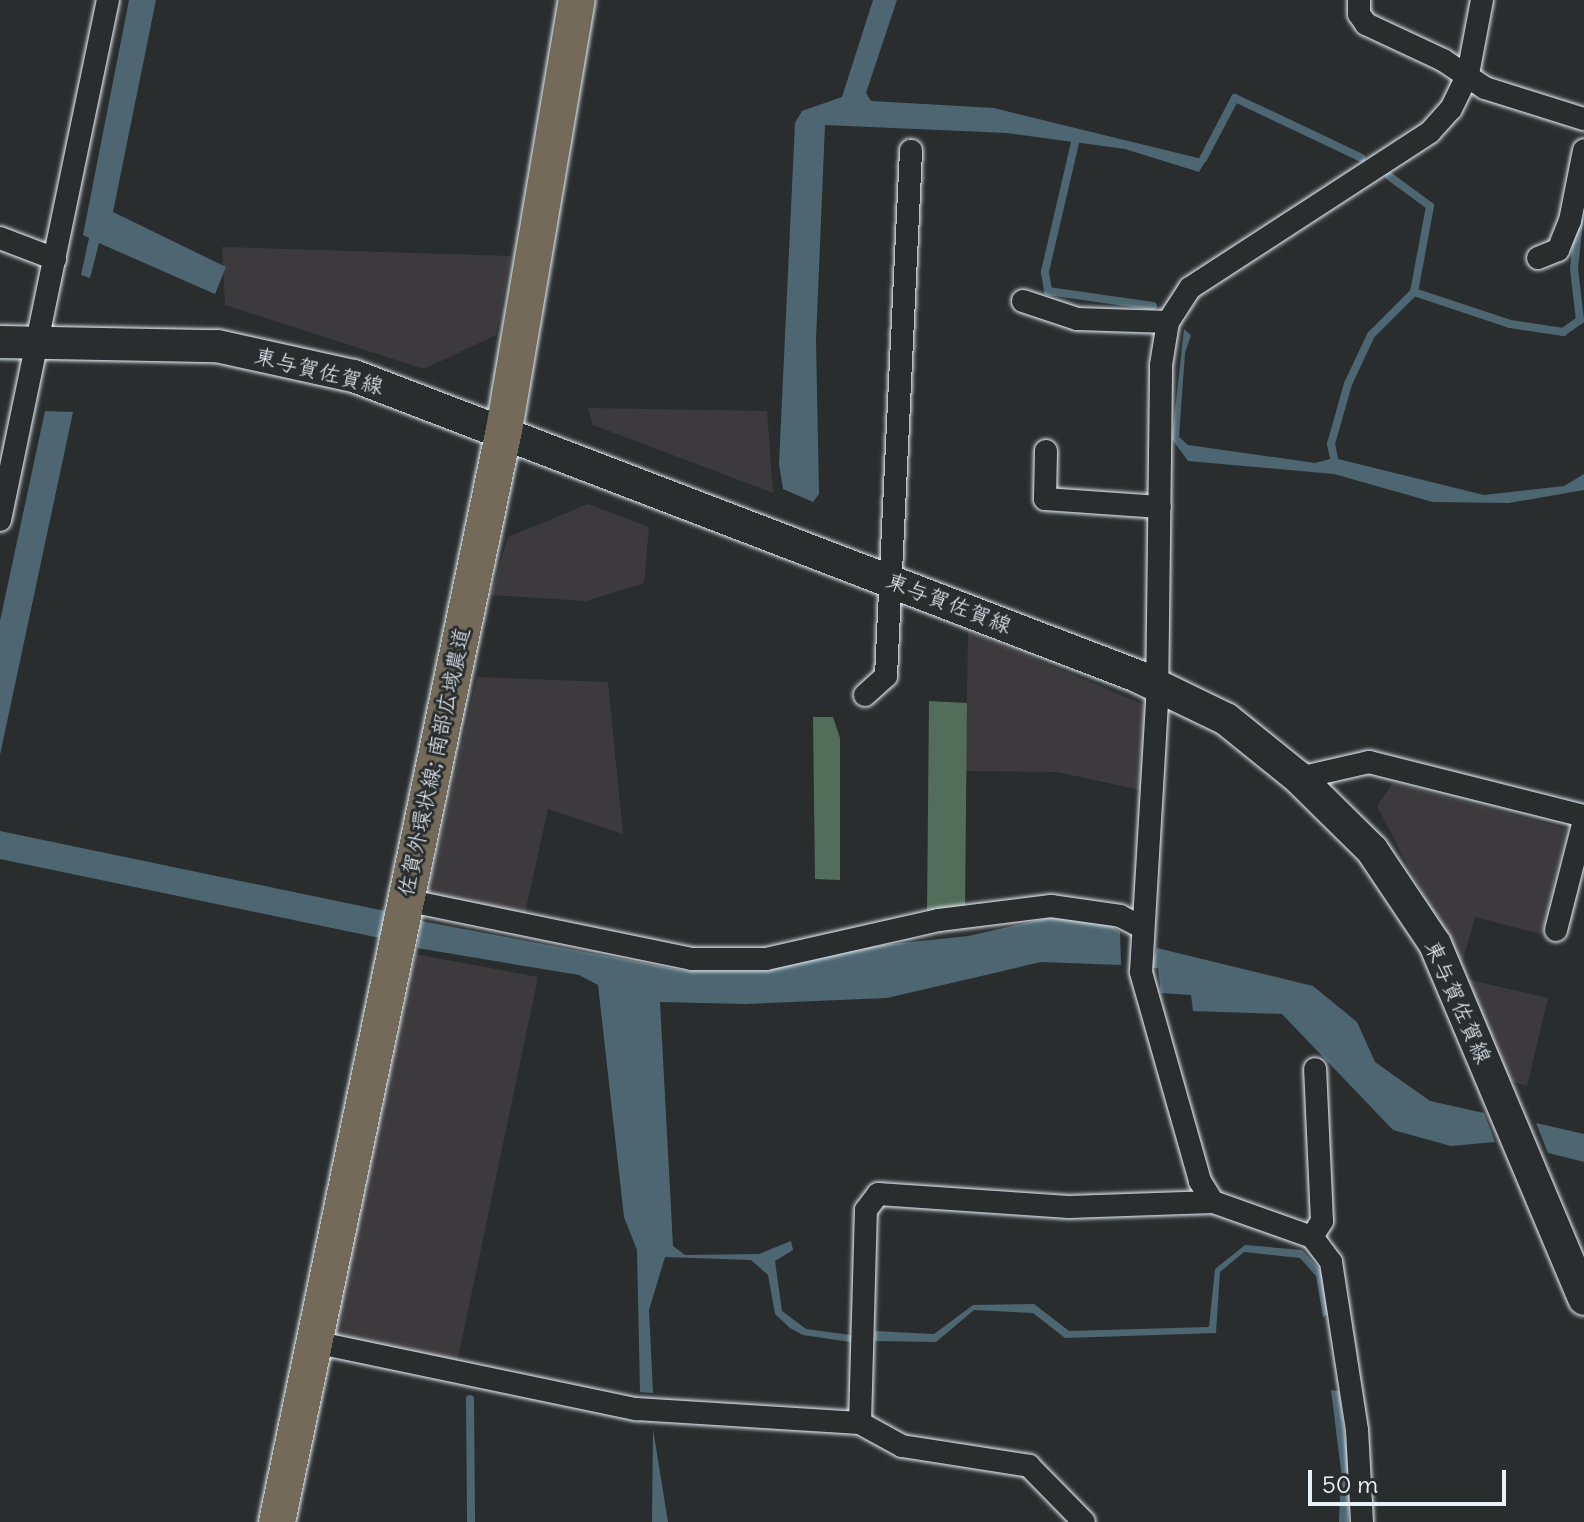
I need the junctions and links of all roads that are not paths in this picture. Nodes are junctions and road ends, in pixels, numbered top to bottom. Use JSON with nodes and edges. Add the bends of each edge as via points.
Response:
{"nodes":[{"id":1,"x":108,"y":0,"type":"edge"},
{"id":2,"x":577,"y":0,"type":"edge"},
{"id":3,"x":1359,"y":0,"type":"edge"},
{"id":4,"x":1482,"y":0,"type":"edge"},
{"id":5,"x":1468,"y":74,"type":"junction"},
{"id":6,"x":1584,"y":119,"type":"edge"},
{"id":7,"x":1584,"y":150,"type":"edge"},
{"id":8,"x":911,"y":151,"type":"dead end"},
{"id":9,"x":0,"y":238,"type":"edge"},
{"id":10,"x":1538,"y":258,"type":"dead end"},
{"id":11,"x":55,"y":259,"type":"junction"},
{"id":12,"x":1023,"y":301,"type":"dead end"},
{"id":13,"x":1168,"y":322,"type":"junction"},
{"id":14,"x":38,"y":339,"type":"junction"},
{"id":15,"x":0,"y":342,"type":"edge"},
{"id":16,"x":504,"y":430,"type":"junction"},
{"id":17,"x":1046,"y":451,"type":"dead end"},
{"id":18,"x":1160,"y":507,"type":"junction"},
{"id":19,"x":0,"y":520,"type":"edge"},
{"id":20,"x":890,"y":580,"type":"junction"},
{"id":21,"x":1158,"y":685,"type":"junction"},
{"id":22,"x":865,"y":695,"type":"dead end"},
{"id":23,"x":1299,"y":778,"type":"junction"},
{"id":24,"x":1584,"y":818,"type":"edge"},
{"id":25,"x":405,"y":900,"type":"junction"},
{"id":26,"x":1140,"y":926,"type":"junction"},
{"id":27,"x":1556,"y":930,"type":"dead end"},
{"id":28,"x":1315,"y":1069,"type":"dead end"},
{"id":29,"x":1213,"y":1202,"type":"junction"},
{"id":30,"x":1312,"y":1237,"type":"junction"},
{"id":31,"x":1584,"y":1299,"type":"edge"},
{"id":32,"x":314,"y":1342,"type":"junction"},
{"id":33,"x":860,"y":1423,"type":"junction"},
{"id":34,"x":277,"y":1522,"type":"edge"},
{"id":35,"x":1084,"y":1522,"type":"edge"},
{"id":36,"x":1362,"y":1522,"type":"edge"}],
"edges":[{"from":1,"to":11,"type":"street"},
{"from":2,"to":16,"type":"main road","name":"佐賀外環状線; 南部広域農道"},
{"from":3,"to":5,"type":"street","via":[[1366,24]]},
{"from":4,"to":5,"type":"street"},
{"from":5,"to":6,"type":"street","via":[[1485,88]]},
{"from":5,"to":13,"type":"street","via":[[1451,109],[1430,132],[1190,288]]},
{"from":7,"to":10,"type":"street","via":[[1570,221],[1558,250]]},
{"from":8,"to":20,"type":"street"},
{"from":9,"to":11,"type":"street"},
{"from":11,"to":14,"type":"street"},
{"from":12,"to":13,"type":"street","via":[[1077,319]]},
{"from":13,"to":18,"type":"street","via":[[1161,365]]},
{"from":14,"to":15,"type":"main road","name":"東与賀佐賀線"},
{"from":14,"to":16,"type":"main road","name":"東与賀佐賀線","via":[[217,346],[354,376]]},
{"from":14,"to":19,"type":"street"},
{"from":16,"to":20,"type":"main road","name":"東与賀佐賀線"},
{"from":16,"to":25,"type":"main road","name":"佐賀外環状線; 南部広域農道"},
{"from":17,"to":18,"type":"street","via":[[1045,499]]},
{"from":18,"to":21,"type":"street"},
{"from":20,"to":21,"type":"main road","name":"東与賀佐賀線"},
{"from":20,"to":22,"type":"street","via":[[886,676]]},
{"from":21,"to":23,"type":"main road","name":"東与賀佐賀線","via":[[1226,719]]},
{"from":21,"to":26,"type":"street","via":[[1150,862]]},
{"from":23,"to":24,"type":"street","via":[[1369,762]]},
{"from":23,"to":31,"type":"main road","name":"東与賀佐賀線","via":[[1372,850],[1435,944]]},
{"from":24,"to":27,"type":"street"},
{"from":25,"to":26,"type":"street","via":[[692,959],[766,959],[939,920],[1051,906],[1120,916]]},
{"from":25,"to":32,"type":"main road","name":"佐賀外環状線; 南部広域農道"},
{"from":26,"to":29,"type":"street","via":[[1141,972],[1200,1181]]},
{"from":28,"to":30,"type":"street","via":[[1322,1221]]},
{"from":29,"to":30,"type":"street"},
{"from":29,"to":33,"type":"street","via":[[1069,1207],[878,1194],[866,1210]]},
{"from":30,"to":36,"type":"street","via":[[1331,1262],[1336,1283],[1357,1430]]},
{"from":32,"to":33,"type":"street","via":[[636,1409]]},
{"from":32,"to":34,"type":"main road","name":"佐賀外環状線; 南部広域農道"},
{"from":33,"to":35,"type":"street","via":[[902,1446],[1029,1466]]}]}
